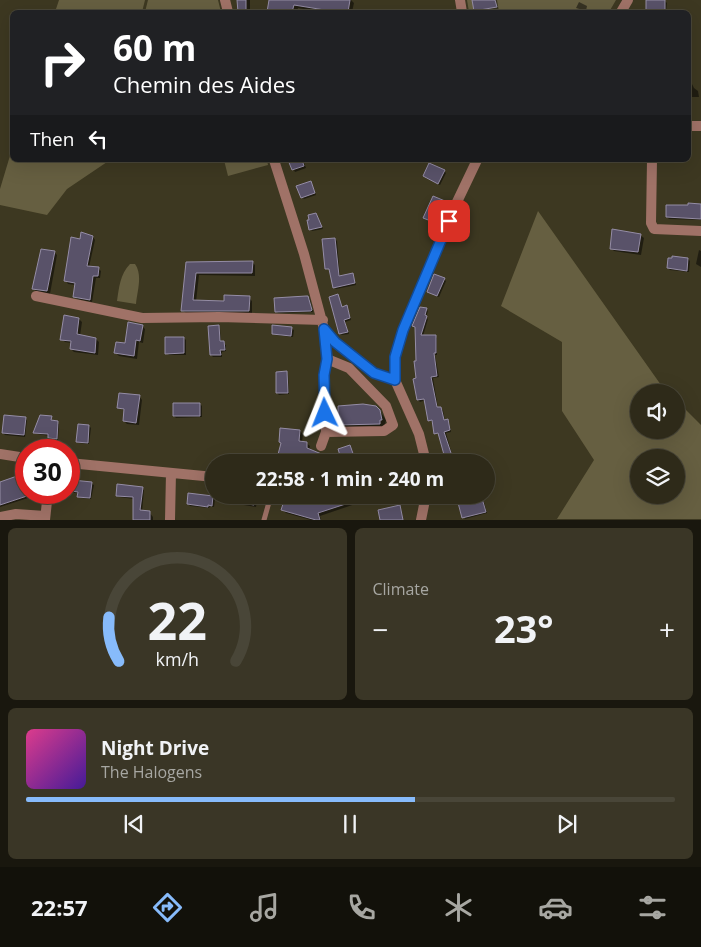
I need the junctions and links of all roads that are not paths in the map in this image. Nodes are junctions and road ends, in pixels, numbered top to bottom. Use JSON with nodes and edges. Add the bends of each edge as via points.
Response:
{"nodes":[{"id":1,"x":275,"y":162,"type":"edge"},
{"id":2,"x":477,"y":162,"type":"edge"},
{"id":3,"x":652,"y":162,"type":"edge"},
{"id":4,"x":701,"y":231,"type":"edge"},
{"id":5,"x":36,"y":296,"type":"dead end"},
{"id":6,"x":323,"y":325,"type":"junction"},
{"id":7,"x":327,"y":359,"type":"junction"},
{"id":8,"x":395,"y":380,"type":"junction"},
{"id":9,"x":326,"y":432,"type":"junction"},
{"id":10,"x":321,"y":446,"type":"dead end"},
{"id":11,"x":0,"y":454,"type":"edge"},
{"id":12,"x":424,"y":454,"type":"edge"},
{"id":13,"x":15,"y":456,"type":"edge"},
{"id":14,"x":80,"y":464,"type":"edge"},
{"id":15,"x":171,"y":473,"type":"junction"},
{"id":16,"x":205,"y":476,"type":"edge"},
{"id":17,"x":47,"y":504,"type":"edge"},
{"id":18,"x":268,"y":504,"type":"edge"},
{"id":19,"x":425,"y":504,"type":"edge"},
{"id":20,"x":423,"y":517,"type":"edge"},
{"id":21,"x":0,"y":518,"type":"edge"},
{"id":22,"x":45,"y":518,"type":"edge"},
{"id":23,"x":170,"y":520,"type":"edge"},
{"id":24,"x":264,"y":520,"type":"edge"}],
"edges":[{"from":1,"to":6,"type":"street"},
{"from":2,"to":8,"type":"street","via":[[403,330],[395,357]]},
{"from":3,"to":4,"type":"street","via":[[651,223],[654,229]]},
{"from":5,"to":6,"type":"street","via":[[142,318],[219,317]]},
{"from":6,"to":7,"type":"street"},
{"from":6,"to":8,"type":"street","via":[[335,342],[374,373]]},
{"from":7,"to":9,"type":"street","via":[[324,375]]},
{"from":7,"to":9,"type":"street","via":[[349,368],[386,406],[393,425],[384,431]]},
{"from":8,"to":12,"type":"street","via":[[419,434]]},
{"from":9,"to":10,"type":"street"},
{"from":11,"to":13,"type":"street"},
{"from":14,"to":15,"type":"street"},
{"from":15,"to":16,"type":"street"},
{"from":15,"to":23,"type":"street"},
{"from":17,"to":22,"type":"street"},
{"from":18,"to":24,"type":"lane"},
{"from":19,"to":20,"type":"street"},
{"from":21,"to":22,"type":"street","via":[[16,514]]}]}
